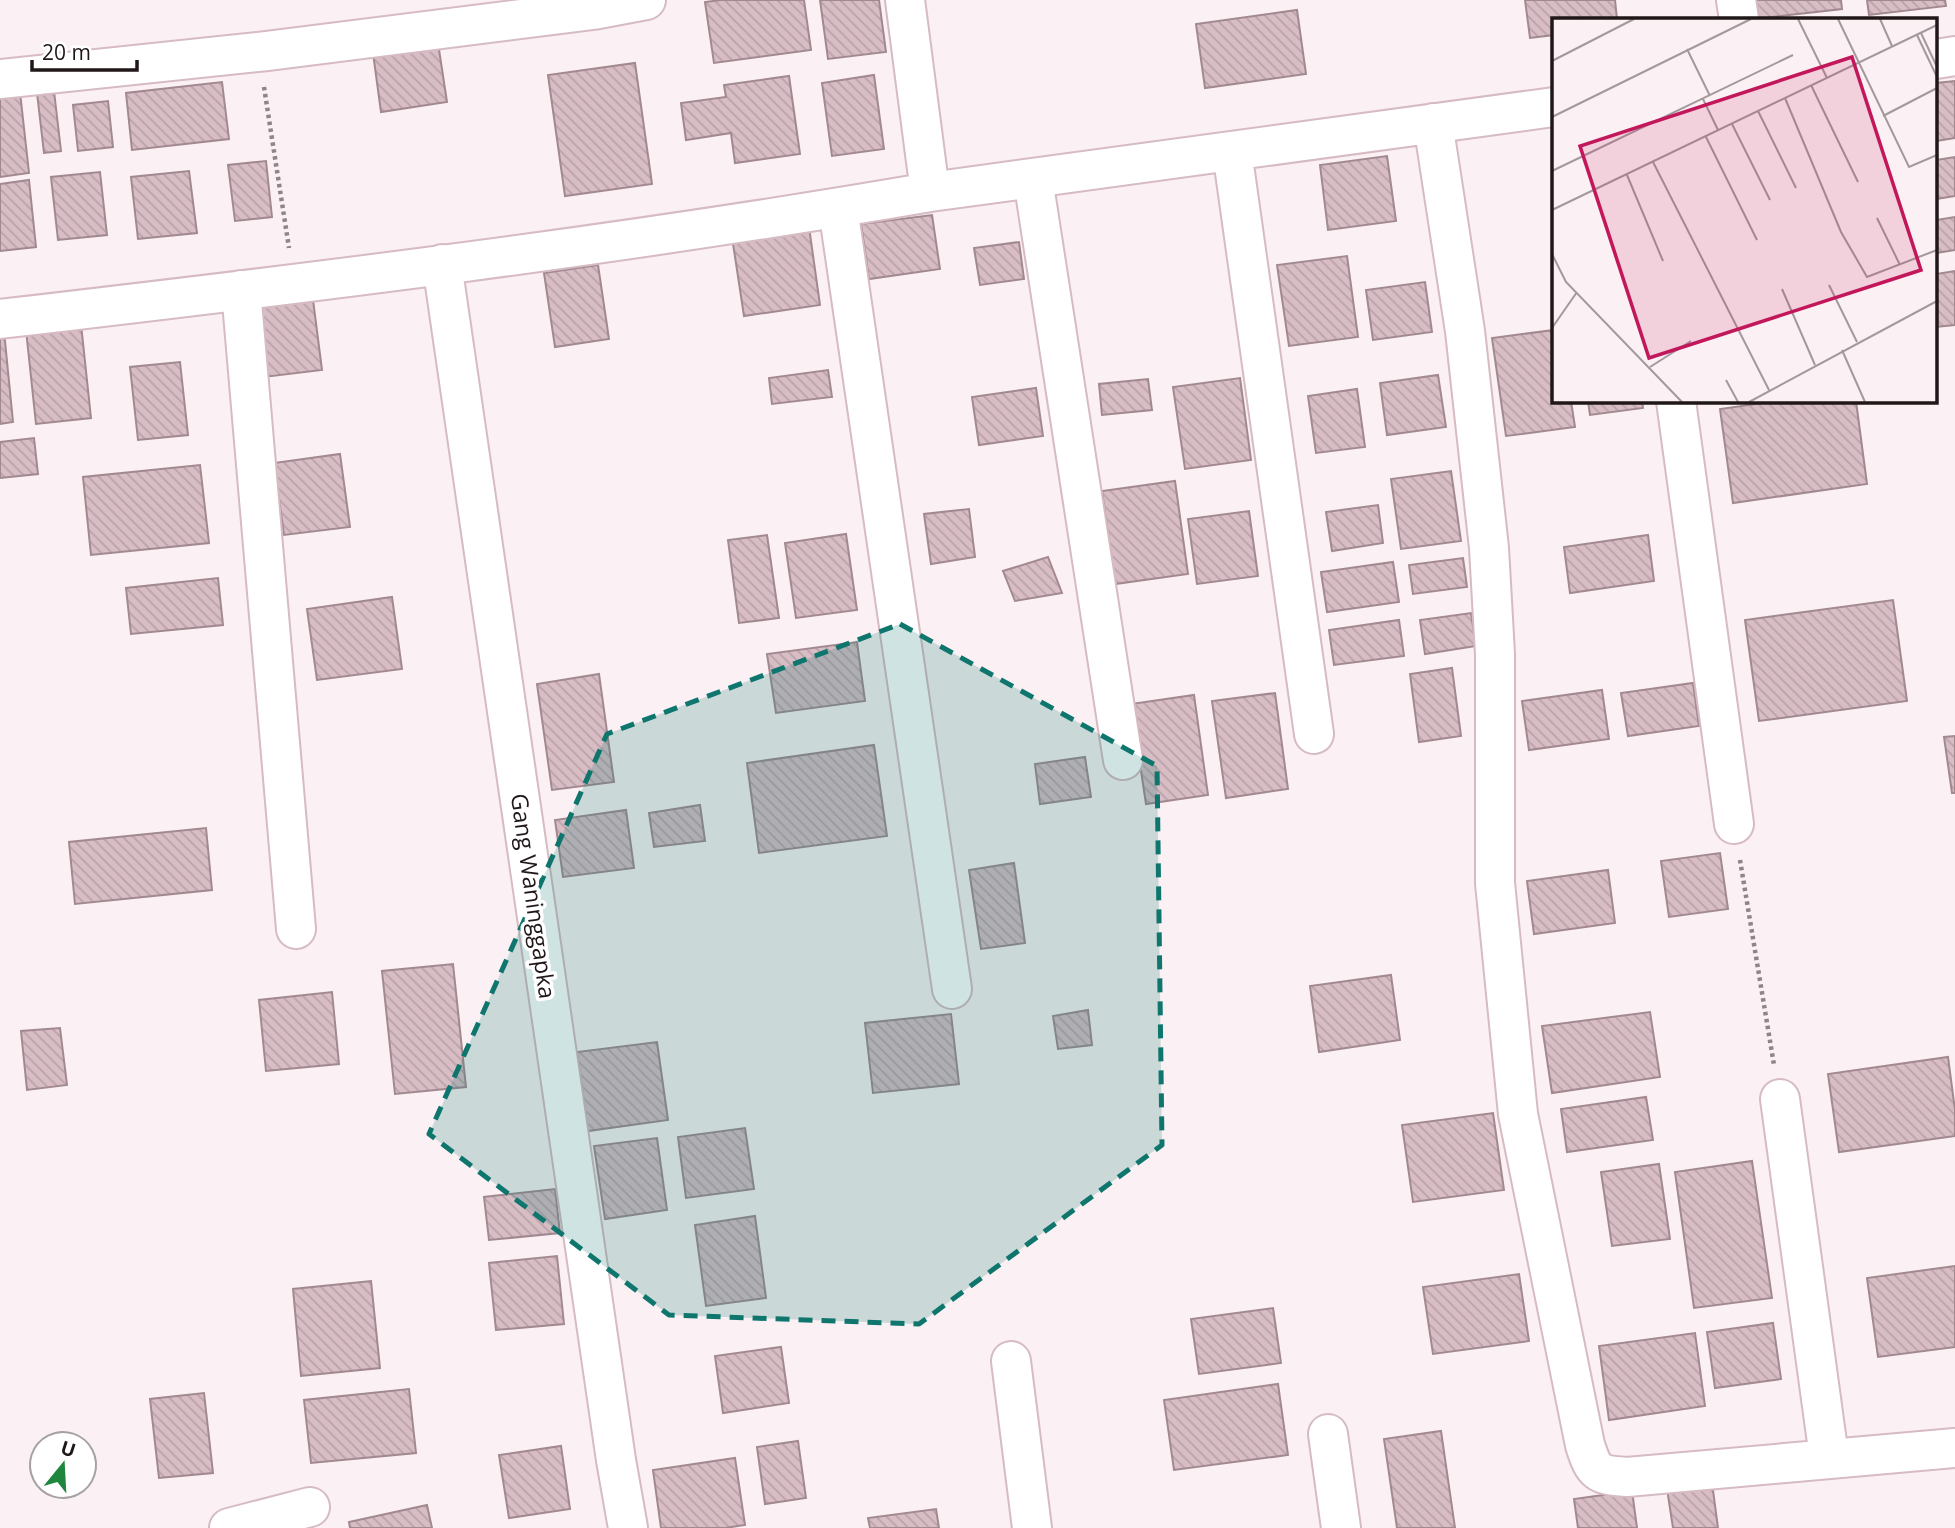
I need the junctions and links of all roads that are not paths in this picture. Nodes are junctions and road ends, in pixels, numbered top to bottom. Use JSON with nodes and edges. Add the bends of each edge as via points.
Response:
{"nodes":[{"id":1,"x":646,"y":0,"type":"edge"},
{"id":2,"x":905,"y":0,"type":"edge"},
{"id":3,"x":1736,"y":0,"type":"edge"},
{"id":4,"x":1740,"y":18,"type":"edge"},
{"id":5,"x":0,"y":79,"type":"edge"},
{"id":6,"x":1552,"y":107,"type":"edge"},
{"id":7,"x":1433,"y":124,"type":"junction"},
{"id":8,"x":1232,"y":151,"type":"junction"},
{"id":9,"x":1033,"y":179,"type":"junction"},
{"id":10,"x":930,"y":192,"type":"junction"},
{"id":11,"x":838,"y":208,"type":"junction"},
{"id":12,"x":442,"y":264,"type":"junction"},
{"id":13,"x":241,"y":290,"type":"junction"},
{"id":14,"x":0,"y":319,"type":"edge"},
{"id":15,"x":1676,"y":402,"type":"edge"},
{"id":16,"x":1314,"y":734,"type":"dead end"},
{"id":17,"x":1123,"y":760,"type":"dead end"},
{"id":18,"x":1734,"y":824,"type":"road end"},
{"id":19,"x":296,"y":929,"type":"dead end"},
{"id":20,"x":952,"y":989,"type":"dead end"},
{"id":21,"x":1780,"y":1099,"type":"road end"},
{"id":22,"x":1011,"y":1362,"type":"dead end"},
{"id":23,"x":1328,"y":1434,"type":"dead end"},
{"id":24,"x":1955,"y":1448,"type":"edge"},
{"id":25,"x":1829,"y":1457,"type":"junction"},
{"id":26,"x":310,"y":1507,"type":"dead end"},
{"id":27,"x":229,"y":1528,"type":"edge"},
{"id":28,"x":628,"y":1528,"type":"edge"},
{"id":29,"x":1032,"y":1528,"type":"edge"},
{"id":30,"x":1341,"y":1528,"type":"edge"}],
"edges":[{"from":1,"to":5,"type":"street","via":[[267,51]]},
{"from":2,"to":10,"type":"street"},
{"from":3,"to":4,"type":"street"},
{"from":6,"to":7,"type":"street"},
{"from":7,"to":8,"type":"street"},
{"from":7,"to":25,"type":"street","via":[[1465,331],[1489,548],[1495,654],[1495,883],[1518,1114],[1585,1444],[1592,1467],[1605,1476]]},
{"from":8,"to":9,"type":"street"},
{"from":8,"to":16,"type":"street"},
{"from":9,"to":10,"type":"street"},
{"from":9,"to":17,"type":"street"},
{"from":10,"to":11,"type":"street"},
{"from":11,"to":12,"type":"street"},
{"from":11,"to":20,"type":"street"},
{"from":12,"to":13,"type":"street"},
{"from":12,"to":28,"type":"street","name":"Gang Waninggapka"},
{"from":13,"to":14,"type":"street"},
{"from":13,"to":19,"type":"street"},
{"from":15,"to":18,"type":"street"},
{"from":21,"to":25,"type":"street"},
{"from":22,"to":29,"type":"street"},
{"from":23,"to":30,"type":"street"},
{"from":24,"to":25,"type":"street"},
{"from":26,"to":27,"type":"street"}]}
